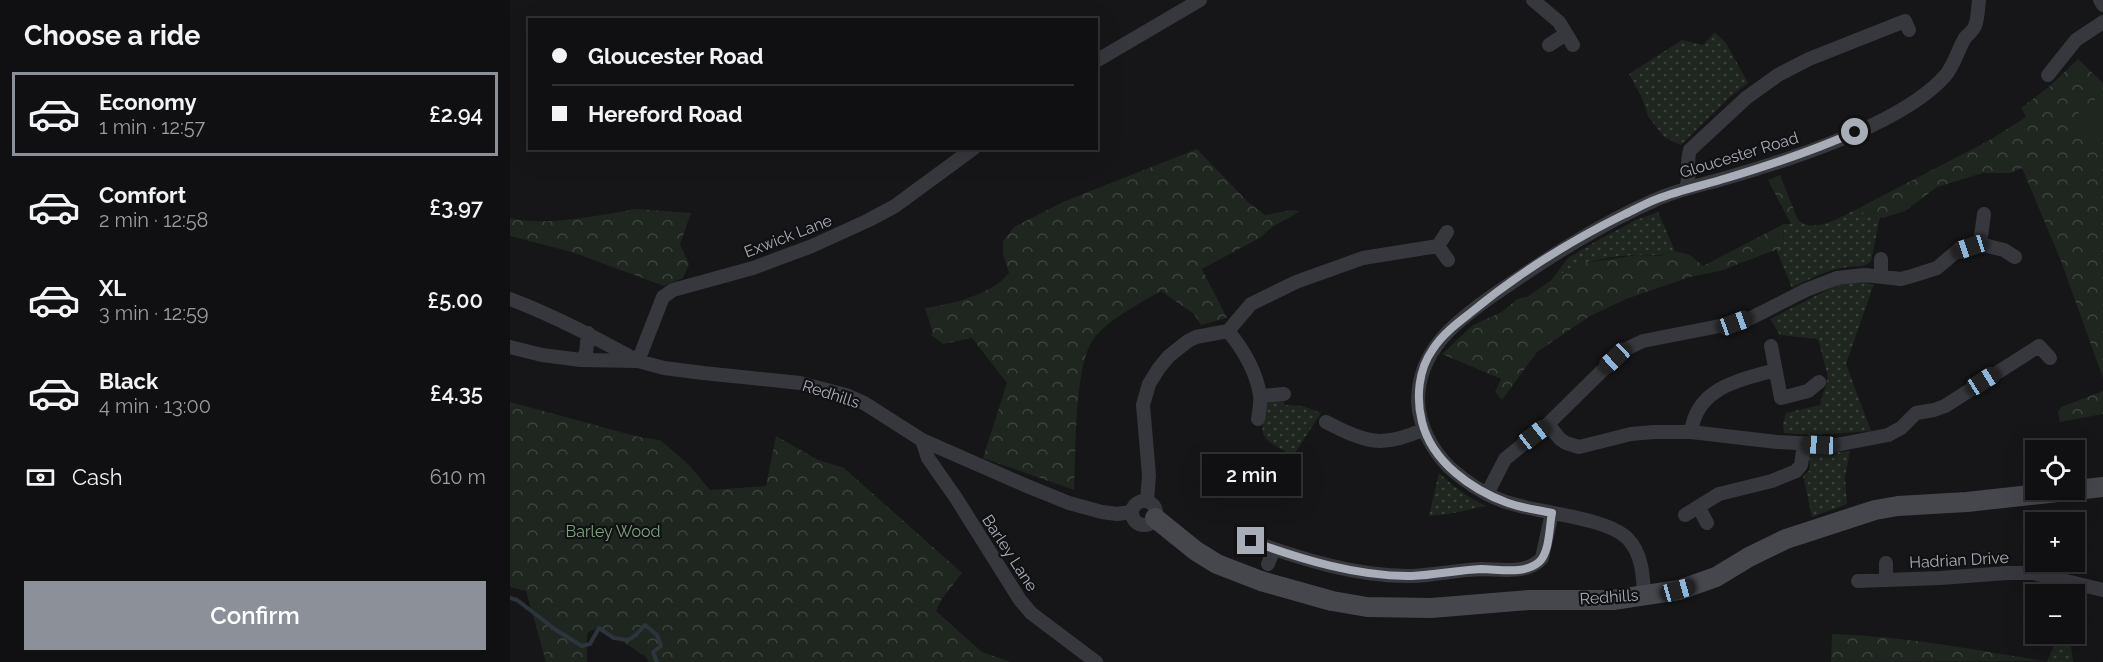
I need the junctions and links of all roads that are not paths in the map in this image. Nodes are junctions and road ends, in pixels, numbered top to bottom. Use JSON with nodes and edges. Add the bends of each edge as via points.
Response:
{"nodes":[{"id":1,"x":1200,"y":0,"type":"edge"},
{"id":2,"x":1533,"y":0,"type":"edge"},
{"id":3,"x":1979,"y":0,"type":"edge"},
{"id":4,"x":2100,"y":0,"type":"edge"},
{"id":5,"x":2103,"y":5,"type":"edge"},
{"id":6,"x":1906,"y":21,"type":"dead end"},
{"id":7,"x":2103,"y":22,"type":"edge"},
{"id":8,"x":1549,"y":45,"type":"dead end"},
{"id":9,"x":1098,"y":60,"type":"edge"},
{"id":10,"x":2048,"y":75,"type":"dead end"},
{"id":11,"x":971,"y":150,"type":"edge"},
{"id":12,"x":1686,"y":188,"type":"junction"},
{"id":13,"x":1984,"y":213,"type":"dead end"},
{"id":14,"x":1447,"y":232,"type":"dead end"},
{"id":15,"x":1980,"y":244,"type":"junction"},
{"id":16,"x":1438,"y":246,"type":"junction"},
{"id":17,"x":2015,"y":257,"type":"dead end"},
{"id":18,"x":1881,"y":259,"type":"dead end"},
{"id":19,"x":1448,"y":260,"type":"dead end"},
{"id":20,"x":1881,"y":275,"type":"junction"},
{"id":21,"x":510,"y":299,"type":"edge"},
{"id":22,"x":1228,"y":331,"type":"junction"},
{"id":23,"x":588,"y":333,"type":"junction"},
{"id":24,"x":510,"y":346,"type":"edge"},
{"id":25,"x":1771,"y":346,"type":"dead end"},
{"id":26,"x":2050,"y":358,"type":"dead end"},
{"id":27,"x":581,"y":360,"type":"junction"},
{"id":28,"x":638,"y":361,"type":"junction"},
{"id":29,"x":1775,"y":370,"type":"junction"},
{"id":30,"x":1819,"y":382,"type":"dead end"},
{"id":31,"x":1284,"y":394,"type":"dead end"},
{"id":32,"x":1260,"y":396,"type":"junction"},
{"id":33,"x":1909,"y":400,"type":"dead end"},
{"id":34,"x":1916,"y":413,"type":"junction"},
{"id":35,"x":1258,"y":419,"type":"dead end"},
{"id":36,"x":1326,"y":422,"type":"dead end"},
{"id":37,"x":1548,"y":424,"type":"junction"},
{"id":38,"x":1424,"y":429,"type":"junction"},
{"id":39,"x":1691,"y":432,"type":"junction"},
{"id":40,"x":922,"y":440,"type":"junction"},
{"id":41,"x":1804,"y":444,"type":"junction"},
{"id":42,"x":2103,"y":487,"type":"edge"},
{"id":43,"x":1487,"y":494,"type":"junction"},
{"id":44,"x":1698,"y":508,"type":"junction"},
{"id":45,"x":1151,"y":509,"type":"junction"},
{"id":46,"x":1131,"y":512,"type":"junction"},
{"id":47,"x":1552,"y":513,"type":"junction"},
{"id":48,"x":1685,"y":515,"type":"dead end"},
{"id":49,"x":1707,"y":523,"type":"dead end"},
{"id":50,"x":1251,"y":541,"type":"dead end"},
{"id":51,"x":1274,"y":549,"type":"junction"},
{"id":52,"x":1886,"y":563,"type":"dead end"},
{"id":53,"x":1268,"y":564,"type":"dead end"},
{"id":54,"x":1887,"y":580,"type":"junction"},
{"id":55,"x":1858,"y":581,"type":"dead end"},
{"id":56,"x":2103,"y":590,"type":"edge"},
{"id":57,"x":1644,"y":594,"type":"junction"},
{"id":58,"x":1095,"y":662,"type":"edge"}],
"edges":[{"from":1,"to":9,"type":"street"},
{"from":2,"to":8,"type":"street","via":[[1551,14],[1570,39]]},
{"from":3,"to":12,"type":"street","name":"Gloucester Road","via":[[1974,28],[1952,67],[1909,105],[1800,155]]},
{"from":4,"to":5,"type":"street"},
{"from":6,"to":12,"type":"street","via":[[1796,65],[1757,89],[1690,150],[1691,175]]},
{"from":7,"to":10,"type":"street","via":[[2076,40]]},
{"from":11,"to":28,"type":"street","name":"Exwick Lane","via":[[895,206],[869,220],[753,268],[673,290],[663,297]]},
{"from":12,"to":38,"type":"street","name":"Gloucester Road","via":[[1568,244],[1485,301],[1446,334],[1424,365],[1418,404]]},
{"from":13,"to":15,"type":"street"},
{"from":14,"to":16,"type":"street"},
{"from":15,"to":17,"type":"street"},
{"from":15,"to":20,"type":"street","via":[[1954,246],[1937,268],[1912,276],[1901,279]]},
{"from":16,"to":19,"type":"street"},
{"from":16,"to":22,"type":"street","via":[[1363,258],[1296,282],[1251,304]]},
{"from":18,"to":20,"type":"street"},
{"from":20,"to":37,"type":"street","via":[[1838,278],[1735,323],[1643,341],[1615,358]]},
{"from":21,"to":23,"type":"street"},
{"from":22,"to":32,"type":"street","via":[[1244,351]]},
{"from":22,"to":45,"type":"street","via":[[1188,341],[1164,362],[1149,384],[1143,405]]},
{"from":23,"to":27,"type":"street","via":[[586,353]]},
{"from":23,"to":28,"type":"street"},
{"from":24,"to":27,"type":"street","name":"Redhills"},
{"from":25,"to":29,"type":"street"},
{"from":26,"to":34,"type":"street","via":[[2041,340],[1945,406]]},
{"from":27,"to":28,"type":"street","name":"Redhills"},
{"from":28,"to":40,"type":"street","name":"Redhills","via":[[664,368],[800,383],[846,395]]},
{"from":29,"to":30,"type":"street","via":[[1781,398],[1809,391]]},
{"from":29,"to":39,"type":"street","via":[[1711,395],[1696,413]]},
{"from":31,"to":32,"type":"street"},
{"from":32,"to":35,"type":"street"},
{"from":33,"to":34,"type":"street"},
{"from":34,"to":41,"type":"street","via":[[1901,428],[1875,439],[1836,445]]},
{"from":36,"to":38,"type":"street","via":[[1341,437],[1376,442]]},
{"from":37,"to":39,"type":"street","via":[[1560,439],[1579,447],[1631,434]]},
{"from":37,"to":43,"type":"street","via":[[1505,459]]},
{"from":38,"to":43,"type":"street","via":[[1443,461]]},
{"from":39,"to":41,"type":"street"},
{"from":40,"to":46,"type":"street","name":"Redhills","via":[[1070,502],[1102,512]]},
{"from":40,"to":58,"type":"street","name":"Barley Lane","via":[[928,458],[1020,600],[1031,613]]},
{"from":41,"to":44,"type":"street","via":[[1801,465],[1796,471],[1719,494]]},
{"from":42,"to":57,"type":"street","name":"Redhills","via":[[1875,510],[1786,539],[1699,584]]},
{"from":43,"to":47,"type":"street","via":[[1510,504]]},
{"from":44,"to":48,"type":"street"},
{"from":44,"to":49,"type":"street"},
{"from":45,"to":46,"type":"street","via":[[1137,503]]},
{"from":45,"to":46,"type":"street","name":"Redhills","via":[[1148,525],[1138,524]]},
{"from":45,"to":57,"type":"street","name":"Redhills","via":[[1196,551],[1217,564],[1260,581],[1332,601],[1367,607],[1431,608],[1529,600],[1613,600]]},
{"from":47,"to":51,"type":"street","via":[[1542,558],[1518,570],[1390,575],[1346,569]]},
{"from":47,"to":57,"type":"street","via":[[1600,524],[1623,534],[1637,550]]},
{"from":50,"to":51,"type":"street"},
{"from":51,"to":53,"type":"street"},
{"from":52,"to":54,"type":"street","name":"Hadrian Drive"},
{"from":54,"to":55,"type":"street","name":"Hadrian Drive"},
{"from":54,"to":56,"type":"street","name":"Hadrian Drive","via":[[2033,573]]}]}
